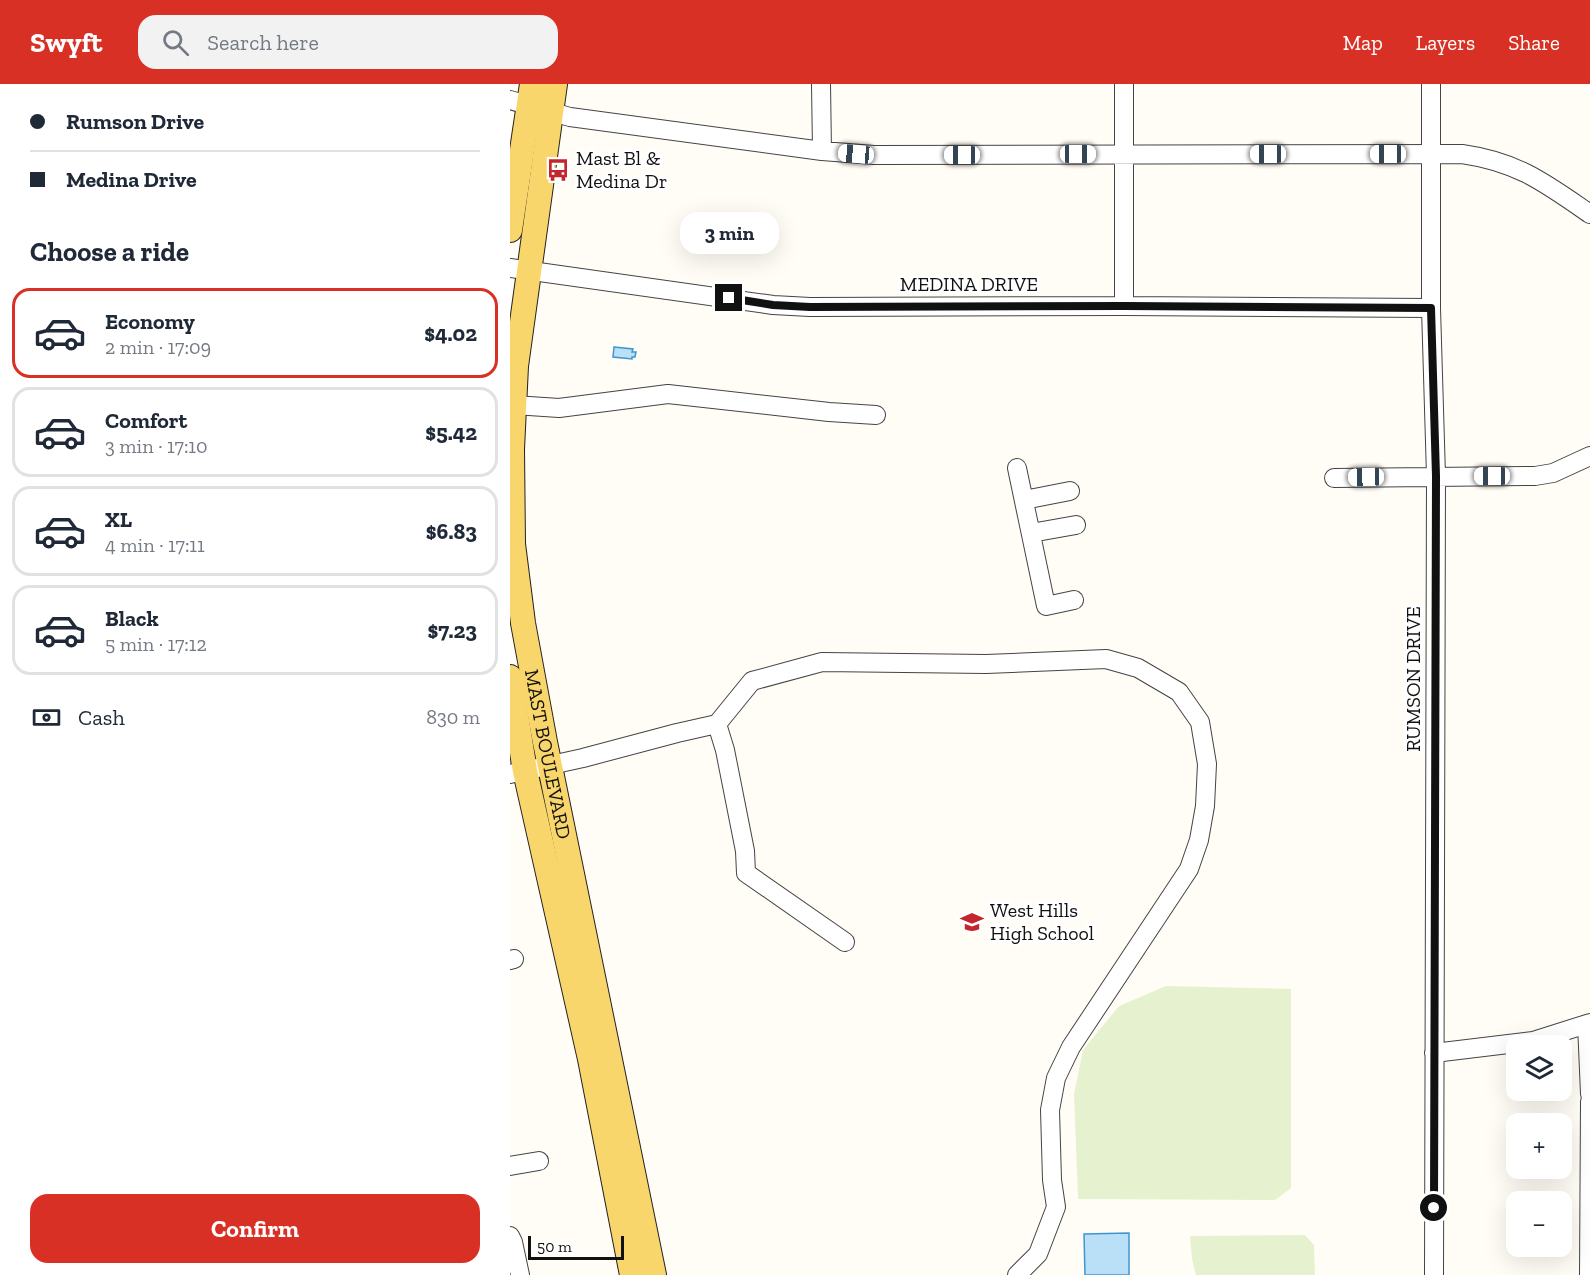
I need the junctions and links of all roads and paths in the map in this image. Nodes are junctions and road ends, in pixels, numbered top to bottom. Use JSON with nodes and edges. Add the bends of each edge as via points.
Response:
{"nodes":[{"id":1,"x":555,"y":84,"type":"edge"},
{"id":2,"x":821,"y":84,"type":"edge"},
{"id":3,"x":1124,"y":84,"type":"edge"},
{"id":4,"x":1431,"y":84,"type":"edge"},
{"id":5,"x":530,"y":100,"type":"edge"},
{"id":6,"x":822,"y":151,"type":"junction"},
{"id":7,"x":1124,"y":154,"type":"junction"},
{"id":8,"x":1431,"y":154,"type":"junction"},
{"id":9,"x":1590,"y":213,"type":"edge"},
{"id":10,"x":510,"y":230,"type":"edge"},
{"id":11,"x":519,"y":269,"type":"edge"},
{"id":12,"x":1124,"y":306,"type":"junction"},
{"id":13,"x":1431,"y":308,"type":"junction"},
{"id":14,"x":514,"y":405,"type":"junction"},
{"id":15,"x":876,"y":415,"type":"dead end"},
{"id":16,"x":1590,"y":456,"type":"edge"},
{"id":17,"x":1017,"y":468,"type":"dead end"},
{"id":18,"x":1436,"y":476,"type":"junction"},
{"id":19,"x":1334,"y":478,"type":"dead end"},
{"id":20,"x":1070,"y":491,"type":"dead end"},
{"id":21,"x":1024,"y":500,"type":"junction"},
{"id":22,"x":1076,"y":525,"type":"dead end"},
{"id":23,"x":1030,"y":533,"type":"junction"},
{"id":24,"x":1074,"y":600,"type":"dead end"},
{"id":25,"x":510,"y":677,"type":"edge"},
{"id":26,"x":717,"y":724,"type":"junction"},
{"id":27,"x":550,"y":765,"type":"junction"},
{"id":28,"x":518,"y":772,"type":"edge"},
{"id":29,"x":845,"y":942,"type":"dead end"},
{"id":30,"x":1588,"y":1024,"type":"edge"},
{"id":31,"x":1434,"y":1053,"type":"junction"},
{"id":32,"x":590,"y":1059,"type":"junction"},
{"id":33,"x":1590,"y":1094,"type":"edge"},
{"id":34,"x":1590,"y":1101,"type":"edge"},
{"id":35,"x":539,"y":1161,"type":"dead end"},
{"id":36,"x":510,"y":1166,"type":"edge"},
{"id":37,"x":635,"y":1175,"type":"junction"},
{"id":38,"x":510,"y":1236,"type":"edge"},
{"id":39,"x":520,"y":1275,"type":"edge"},
{"id":40,"x":632,"y":1275,"type":"edge"},
{"id":41,"x":654,"y":1275,"type":"edge"},
{"id":42,"x":1017,"y":1275,"type":"edge"},
{"id":43,"x":1434,"y":1275,"type":"edge"},
{"id":44,"x":1589,"y":1275,"type":"edge"}],
"edges":[{"from":1,"to":5,"type":"main road","name":"MAST BOULEVARD"},
{"from":2,"to":6,"type":"street"},
{"from":3,"to":7,"type":"street"},
{"from":4,"to":8,"type":"street","name":"RUMSON DRIVE"},
{"from":5,"to":6,"type":"street","via":[[570,117]]},
{"from":5,"to":10,"type":"main road","name":"MAST BOULEVARD"},
{"from":5,"to":11,"type":"main road","name":"MAST BOULEVARD"},
{"from":6,"to":7,"type":"street","via":[[874,155]]},
{"from":7,"to":8,"type":"street"},
{"from":7,"to":12,"type":"street"},
{"from":8,"to":9,"type":"street","via":[[1462,154],[1508,164],[1543,181]]},
{"from":8,"to":13,"type":"street","name":"RUMSON DRIVE"},
{"from":11,"to":12,"type":"street","name":"MEDINA DRIVE","via":[[782,305]]},
{"from":11,"to":14,"type":"main road","name":"MAST BOULEVARD"},
{"from":12,"to":13,"type":"street","name":"MEDINA DRIVE"},
{"from":13,"to":18,"type":"street","name":"RUMSON DRIVE"},
{"from":14,"to":15,"type":"street","via":[[559,408],[668,394]]},
{"from":14,"to":27,"type":"main road","name":"MAST BOULEVARD","via":[[513,544],[523,623]]},
{"from":16,"to":18,"type":"street","via":[[1553,473],[1535,476]]},
{"from":17,"to":21,"type":"street"},
{"from":18,"to":19,"type":"street"},
{"from":18,"to":31,"type":"street","name":"RUMSON DRIVE"},
{"from":20,"to":21,"type":"street"},
{"from":21,"to":23,"type":"street"},
{"from":22,"to":23,"type":"street"},
{"from":23,"to":24,"type":"street","via":[[1046,606]]},
{"from":25,"to":28,"type":"main road","name":"MAST BOULEVARD"},
{"from":26,"to":27,"type":"street"},
{"from":26,"to":29,"type":"street","via":[[746,851],[746,873]]},
{"from":26,"to":42,"type":"street","via":[[753,681],[822,662],[986,664],[1106,659],[1138,668],[1179,692],[1200,722],[1207,764],[1206,806],[1190,869],[1071,1047],[1056,1078],[1050,1110],[1056,1207],[1038,1254]]},
{"from":27,"to":28,"type":"street"},
{"from":27,"to":37,"type":"main road","name":"MAST BOULEVARD"},
{"from":28,"to":32,"type":"main road","name":"MAST BOULEVARD"},
{"from":30,"to":31,"type":"street","via":[[1533,1041]]},
{"from":30,"to":33,"type":"street"},
{"from":31,"to":43,"type":"street","name":"RUMSON DRIVE"},
{"from":32,"to":37,"type":"main road","via":[[602,1080],[619,1155]]},
{"from":32,"to":40,"type":"main road","name":"MAST BOULEVARD"},
{"from":34,"to":44,"type":"street"},
{"from":35,"to":36,"type":"street"},
{"from":37,"to":41,"type":"main road","name":"MAST BOULEVARD"},
{"from":38,"to":39,"type":"street"}]}
